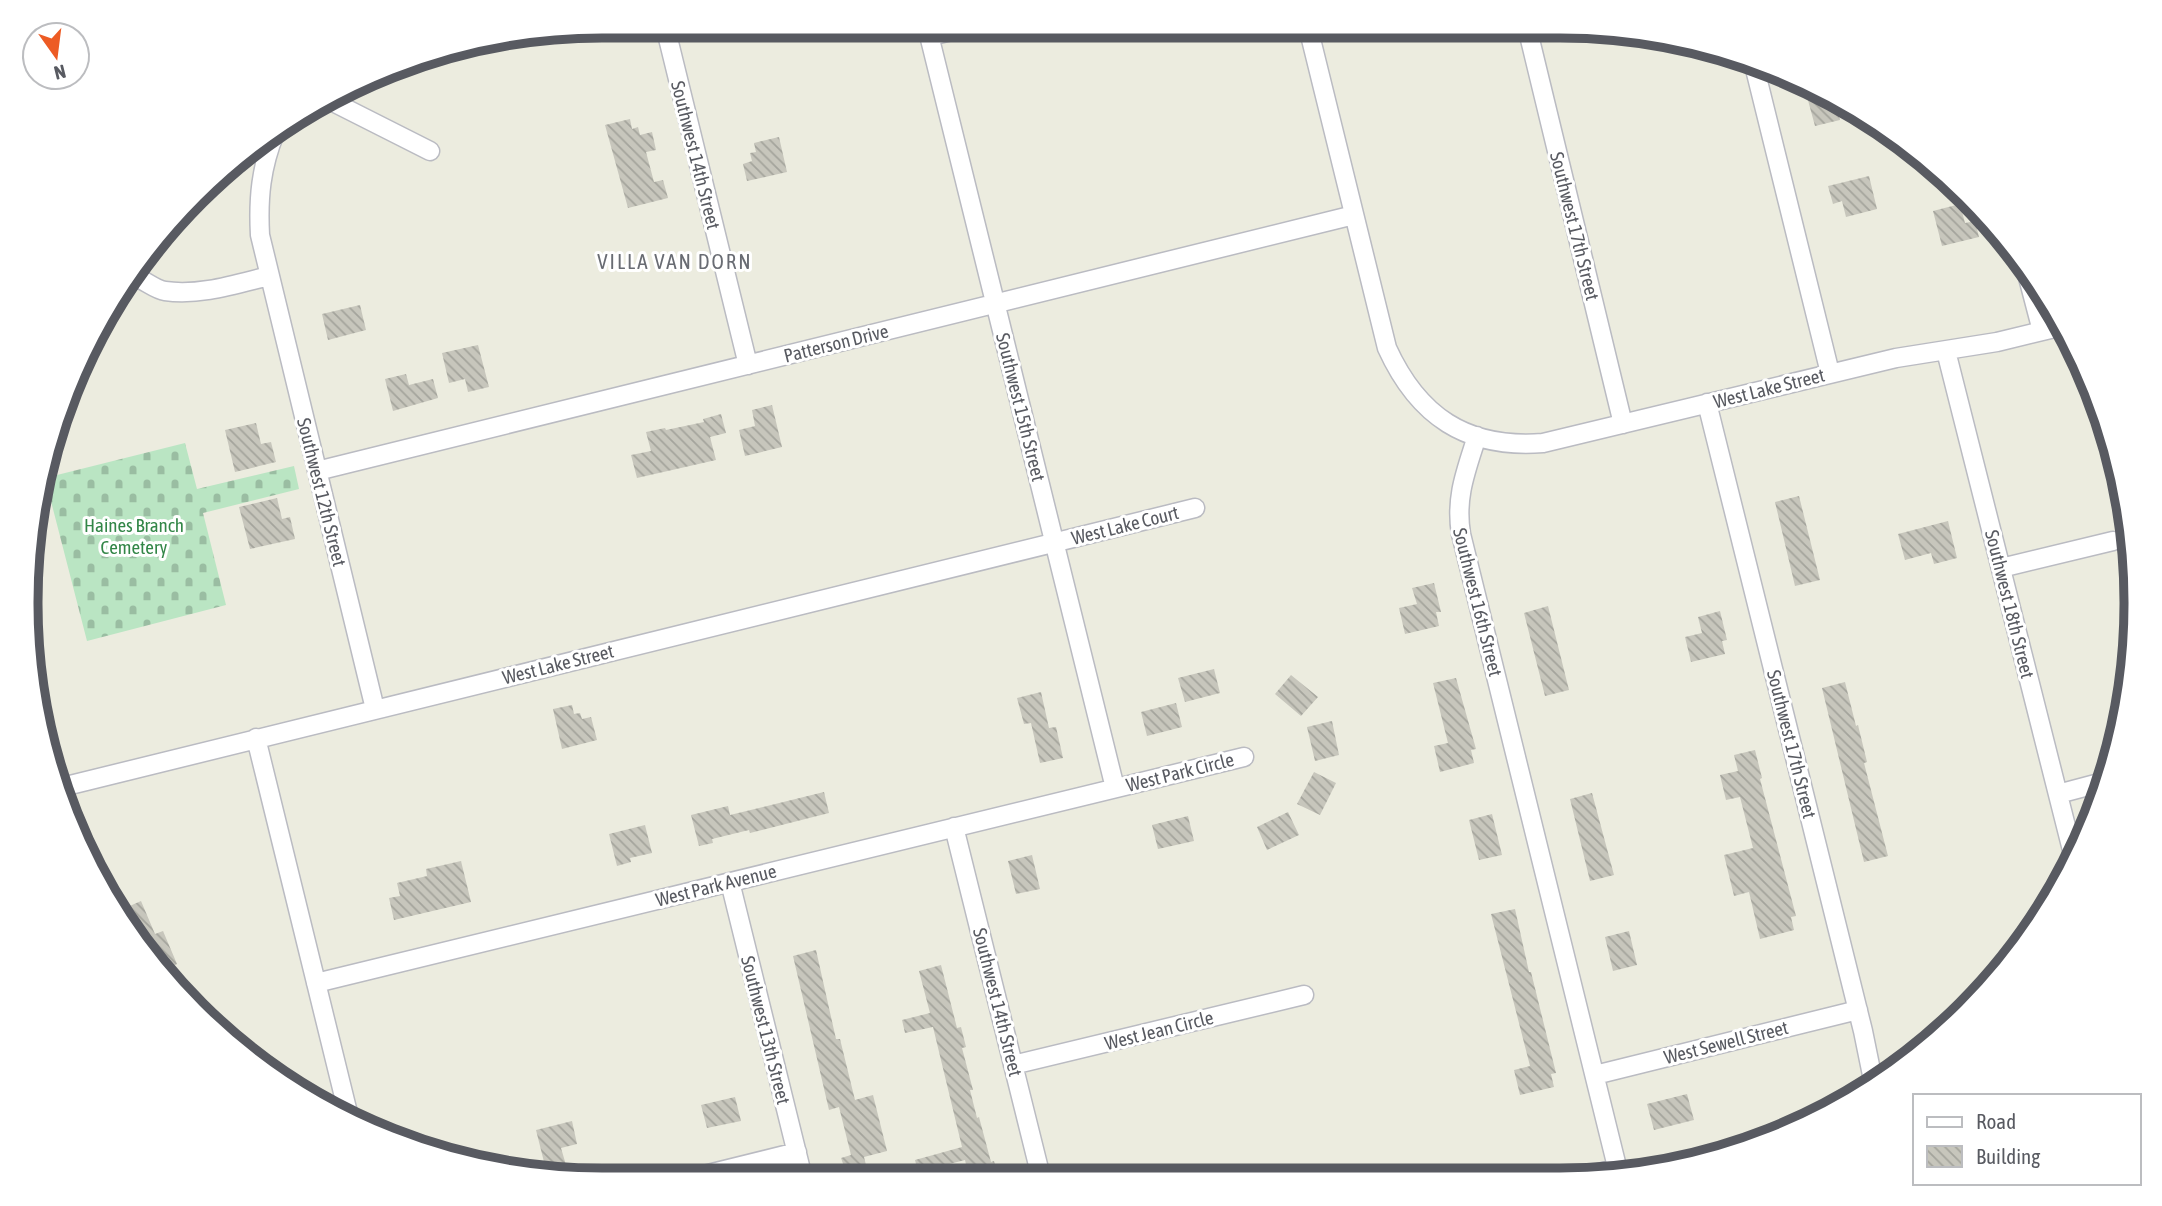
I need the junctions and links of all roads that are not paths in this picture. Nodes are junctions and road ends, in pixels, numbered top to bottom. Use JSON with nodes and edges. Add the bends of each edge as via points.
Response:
{"nodes":[{"id":1,"x":668,"y":38,"type":"edge"},
{"id":2,"x":931,"y":38,"type":"edge"},
{"id":3,"x":1311,"y":38,"type":"edge"},
{"id":4,"x":1530,"y":38,"type":"edge"},
{"id":5,"x":1756,"y":74,"type":"edge"},
{"id":6,"x":338,"y":105,"type":"edge"},
{"id":7,"x":270,"y":147,"type":"edge"},
{"id":8,"x":430,"y":151,"type":"dead end"},
{"id":9,"x":1354,"y":215,"type":"junction"},
{"id":10,"x":269,"y":275,"type":"junction"},
{"id":11,"x":140,"y":279,"type":"dead end"},
{"id":12,"x":2033,"y":297,"type":"edge"},
{"id":13,"x":996,"y":304,"type":"junction"},
{"id":14,"x":2052,"y":329,"type":"edge"},
{"id":15,"x":2042,"y":331,"type":"junction"},
{"id":16,"x":1946,"y":351,"type":"junction"},
{"id":17,"x":748,"y":365,"type":"junction"},
{"id":18,"x":1830,"y":373,"type":"junction"},
{"id":19,"x":1707,"y":403,"type":"junction"},
{"id":20,"x":1623,"y":424,"type":"junction"},
{"id":21,"x":1477,"y":436,"type":"junction"},
{"id":22,"x":317,"y":471,"type":"junction"},
{"id":23,"x":1195,"y":508,"type":"dead end"},
{"id":24,"x":2113,"y":541,"type":"dead end"},
{"id":25,"x":1055,"y":543,"type":"junction"},
{"id":26,"x":2001,"y":568,"type":"junction"},
{"id":27,"x":375,"y":709,"type":"junction"},
{"id":28,"x":256,"y":738,"type":"junction"},
{"id":29,"x":1244,"y":757,"type":"dead end"},
{"id":30,"x":2094,"y":784,"type":"edge"},
{"id":31,"x":69,"y":785,"type":"edge"},
{"id":32,"x":1115,"y":788,"type":"junction"},
{"id":33,"x":2058,"y":794,"type":"junction"},
{"id":34,"x":954,"y":827,"type":"junction"},
{"id":35,"x":2070,"y":842,"type":"edge"},
{"id":36,"x":730,"y":882,"type":"junction"},
{"id":37,"x":316,"y":983,"type":"junction"},
{"id":38,"x":1304,"y":995,"type":"dead end"},
{"id":39,"x":1858,"y":1010,"type":"junction"},
{"id":40,"x":1013,"y":1065,"type":"junction"},
{"id":41,"x":1871,"y":1073,"type":"edge"},
{"id":42,"x":1595,"y":1074,"type":"junction"},
{"id":43,"x":346,"y":1105,"type":"edge"},
{"id":44,"x":797,"y":1152,"type":"junction"},
{"id":45,"x":1617,"y":1164,"type":"edge"},
{"id":46,"x":732,"y":1168,"type":"edge"},
{"id":47,"x":801,"y":1168,"type":"edge"},
{"id":48,"x":1039,"y":1168,"type":"edge"}],
"edges":[{"from":1,"to":17,"type":"street","name":"Southwest 14th Street"},
{"from":2,"to":13,"type":"street","name":"Southwest 15th Street"},
{"from":3,"to":9,"type":"street"},
{"from":4,"to":20,"type":"street","name":"Southwest 17th Street"},
{"from":5,"to":18,"type":"street"},
{"from":6,"to":8,"type":"street"},
{"from":7,"to":10,"type":"street","name":"Southwest 12th Street","via":[[258,203]]},
{"from":9,"to":13,"type":"street","name":"Patterson Drive"},
{"from":9,"to":21,"type":"street","via":[[1382,331],[1397,370],[1427,408]]},
{"from":10,"to":11,"type":"street","via":[[187,292],[162,291]]},
{"from":10,"to":22,"type":"street","name":"Southwest 12th Street"},
{"from":12,"to":15,"type":"street"},
{"from":13,"to":17,"type":"street","name":"Patterson Drive"},
{"from":13,"to":25,"type":"street","name":"Southwest 15th Street"},
{"from":14,"to":15,"type":"street","name":"West Lake Street"},
{"from":15,"to":16,"type":"street","name":"West Lake Street"},
{"from":16,"to":18,"type":"street","name":"West Lake Street"},
{"from":16,"to":26,"type":"street","name":"Southwest 18th Street"},
{"from":17,"to":22,"type":"street","name":"Patterson Drive"},
{"from":18,"to":19,"type":"street","name":"West Lake Street"},
{"from":19,"to":20,"type":"street","name":"West Lake Street"},
{"from":19,"to":39,"type":"street","name":"Southwest 17th Street"},
{"from":20,"to":21,"type":"street","name":"West Lake Street","via":[[1543,443]]},
{"from":21,"to":42,"type":"street","name":"Southwest 16th Street","via":[[1460,488],[1458,518]]},
{"from":22,"to":27,"type":"street","name":"Southwest 12th Street"},
{"from":23,"to":25,"type":"street","name":"West Lake Court"},
{"from":24,"to":26,"type":"street"},
{"from":25,"to":27,"type":"street","name":"West Lake Street"},
{"from":25,"to":32,"type":"street","name":"Southwest 15th Street"},
{"from":26,"to":33,"type":"street","name":"Southwest 18th Street"},
{"from":27,"to":28,"type":"street","name":"West Lake Street"},
{"from":28,"to":31,"type":"street","name":"West Lake Street"},
{"from":28,"to":37,"type":"street"},
{"from":29,"to":32,"type":"street","name":"West Park Circle"},
{"from":30,"to":33,"type":"street"},
{"from":32,"to":34,"type":"street","name":"West Park Avenue"},
{"from":33,"to":35,"type":"street","name":"Southwest 18th Street"},
{"from":34,"to":36,"type":"street","name":"West Park Avenue"},
{"from":34,"to":40,"type":"street","name":"Southwest 14th Street"},
{"from":36,"to":37,"type":"street","name":"West Park Avenue"},
{"from":36,"to":44,"type":"street","name":"Southwest 13th Street"},
{"from":37,"to":43,"type":"street"},
{"from":38,"to":40,"type":"street","name":"West Jean Circle"},
{"from":39,"to":41,"type":"street","name":"Southwest 17th Street"},
{"from":39,"to":42,"type":"street","name":"West Sewell Street"},
{"from":40,"to":48,"type":"street","name":"Southwest 14th Street"},
{"from":42,"to":45,"type":"street","name":"Southwest 16th Street"},
{"from":44,"to":46,"type":"street"},
{"from":44,"to":47,"type":"street","name":"Southwest 13th Street"}]}
